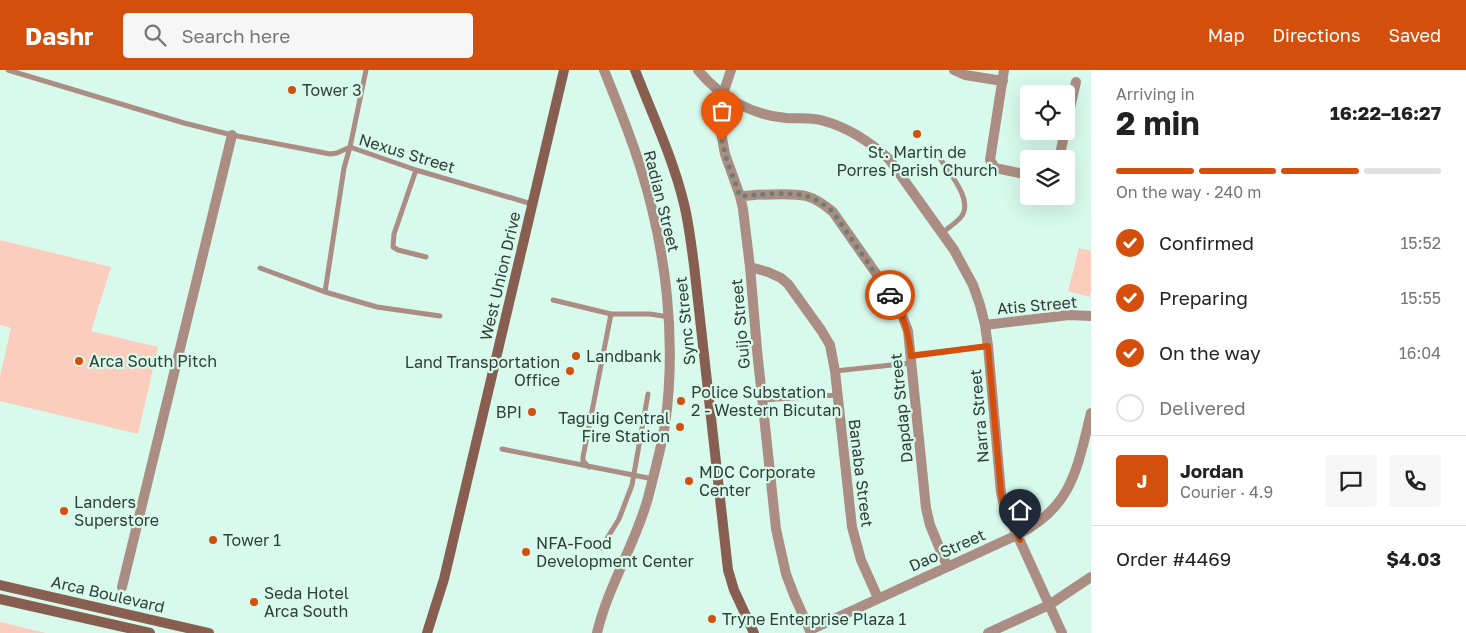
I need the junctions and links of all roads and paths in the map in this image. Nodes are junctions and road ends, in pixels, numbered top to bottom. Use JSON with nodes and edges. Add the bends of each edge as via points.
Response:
{"nodes":[{"id":1,"x":8,"y":70,"type":"edge"},
{"id":2,"x":366,"y":70,"type":"edge"},
{"id":3,"x":564,"y":70,"type":"edge"},
{"id":4,"x":604,"y":70,"type":"edge"},
{"id":5,"x":635,"y":70,"type":"edge"},
{"id":6,"x":698,"y":70,"type":"edge"},
{"id":7,"x":731,"y":70,"type":"edge"},
{"id":8,"x":954,"y":70,"type":"edge"},
{"id":9,"x":1004,"y":70,"type":"edge"},
{"id":10,"x":1003,"y":81,"type":"junction"},
{"id":11,"x":1076,"y":82,"type":"dead end"},
{"id":12,"x":1075,"y":86,"type":"edge"},
{"id":13,"x":723,"y":94,"type":"junction"},
{"id":14,"x":232,"y":134,"type":"junction"},
{"id":15,"x":350,"y":147,"type":"junction"},
{"id":16,"x":941,"y":160,"type":"dead end"},
{"id":17,"x":416,"y":170,"type":"junction"},
{"id":18,"x":1020,"y":173,"type":"edge"},
{"id":19,"x":740,"y":196,"type":"junction"},
{"id":20,"x":532,"y":204,"type":"junction"},
{"id":21,"x":942,"y":233,"type":"junction"},
{"id":22,"x":426,"y":257,"type":"dead end"},
{"id":23,"x":260,"y":268,"type":"dead end"},
{"id":24,"x":750,"y":268,"type":"junction"},
{"id":25,"x":325,"y":292,"type":"junction"},
{"id":26,"x":553,"y":300,"type":"dead end"},
{"id":27,"x":611,"y":314,"type":"junction"},
{"id":28,"x":440,"y":316,"type":"dead end"},
{"id":29,"x":1091,"y":316,"type":"edge"},
{"id":30,"x":669,"y":317,"type":"junction"},
{"id":31,"x":985,"y":325,"type":"junction"},
{"id":32,"x":988,"y":346,"type":"junction"},
{"id":33,"x":912,"y":359,"type":"junction"},
{"id":34,"x":835,"y":370,"type":"junction"},
{"id":35,"x":648,"y":394,"type":"dead end"},
{"id":36,"x":837,"y":395,"type":"junction"},
{"id":37,"x":763,"y":400,"type":"junction"},
{"id":38,"x":1091,"y":413,"type":"edge"},
{"id":39,"x":502,"y":449,"type":"dead end"},
{"id":40,"x":589,"y":467,"type":"junction"},
{"id":41,"x":635,"y":475,"type":"junction"},
{"id":42,"x":653,"y":479,"type":"junction"},
{"id":43,"x":1017,"y":534,"type":"junction"},
{"id":44,"x":601,"y":548,"type":"dead end"},
{"id":45,"x":947,"y":566,"type":"junction"},
{"id":46,"x":1091,"y":578,"type":"edge"},
{"id":47,"x":0,"y":584,"type":"edge"},
{"id":48,"x":122,"y":587,"type":"dead end"},
{"id":49,"x":878,"y":598,"type":"junction"},
{"id":50,"x":0,"y":599,"type":"edge"},
{"id":51,"x":1049,"y":604,"type":"junction"},
{"id":52,"x":810,"y":632,"type":"edge"},
{"id":53,"x":150,"y":633,"type":"edge"},
{"id":54,"x":209,"y":633,"type":"edge"},
{"id":55,"x":427,"y":633,"type":"edge"},
{"id":56,"x":597,"y":633,"type":"edge"},
{"id":57,"x":754,"y":633,"type":"edge"},
{"id":58,"x":988,"y":633,"type":"edge"},
{"id":59,"x":1062,"y":633,"type":"edge"}],
"edges":[{"from":1,"to":14,"type":"lane","name":"Nexus Street","via":[[184,123]]},
{"from":2,"to":15,"type":"lane"},
{"from":3,"to":20,"type":"street","name":"West Union Drive"},
{"from":4,"to":30,"type":"street","name":"Radian Street","via":[[640,166],[664,274]]},
{"from":5,"to":57,"type":"street","name":"Sync Street","via":[[684,203],[694,265],[728,570]]},
{"from":6,"to":13,"type":"street","name":"Narra Street"},
{"from":7,"to":13,"type":"street","name":"Guijo Street"},
{"from":8,"to":10,"type":"street"},
{"from":9,"to":10,"type":"street"},
{"from":10,"to":18,"type":"street","via":[[990,160],[995,168]]},
{"from":11,"to":12,"type":"street"},
{"from":13,"to":19,"type":"street","name":"Guijo Street","via":[[720,128],[725,154]]},
{"from":13,"to":21,"type":"street","name":"Narra Street","via":[[765,114],[824,121],[854,132],[889,159]]},
{"from":14,"to":15,"type":"lane","name":"Nexus Street","via":[[330,154]]},
{"from":14,"to":48,"type":"street"},
{"from":15,"to":17,"type":"lane","name":"Nexus Street"},
{"from":15,"to":25,"type":"lane"},
{"from":16,"to":21,"type":"lane","via":[[966,204],[962,216]]},
{"from":17,"to":20,"type":"lane","name":"Nexus Street"},
{"from":17,"to":22,"type":"lane","via":[[394,234],[393,247]]},
{"from":19,"to":24,"type":"street","name":"Guijo Street"},
{"from":19,"to":33,"type":"street","name":"Dapdap Street","via":[[795,194],[816,199],[833,212],[894,299],[906,325]]},
{"from":20,"to":55,"type":"street","name":"West Union Drive","via":[[444,580]]},
{"from":21,"to":31,"type":"street","name":"Narra Street","via":[[973,285]]},
{"from":23,"to":25,"type":"lane"},
{"from":24,"to":34,"type":"street","name":"Banaba Street","via":[[768,272],[788,284],[830,345]]},
{"from":24,"to":37,"type":"street","name":"Guijo Street"},
{"from":25,"to":28,"type":"lane","via":[[377,307]]},
{"from":26,"to":27,"type":"lane"},
{"from":27,"to":30,"type":"lane"},
{"from":27,"to":40,"type":"lane","via":[[582,457]]},
{"from":29,"to":31,"type":"street","name":"Atis Street","via":[[1069,315]]},
{"from":30,"to":42,"type":"street","name":"Radian Street","via":[[665,424]]},
{"from":31,"to":32,"type":"street","name":"Narra Street"},
{"from":32,"to":33,"type":"lane"},
{"from":32,"to":43,"type":"street","name":"Narra Street","via":[[1001,493]]},
{"from":33,"to":34,"type":"lane"},
{"from":33,"to":45,"type":"street","name":"Dapdap Street","via":[[926,508]]},
{"from":34,"to":36,"type":"street","name":"Banaba Street"},
{"from":35,"to":41,"type":"lane"},
{"from":36,"to":37,"type":"lane"},
{"from":36,"to":49,"type":"street","name":"Banaba Street","via":[[852,527],[861,560]]},
{"from":37,"to":52,"type":"street","name":"Guijo Street","via":[[780,551]]},
{"from":38,"to":43,"type":"street","name":"Dao Street","via":[[1075,475],[1067,490],[1039,522]]},
{"from":39,"to":40,"type":"lane"},
{"from":40,"to":41,"type":"lane"},
{"from":41,"to":42,"type":"lane"},
{"from":41,"to":44,"type":"lane","via":[[618,519]]},
{"from":42,"to":56,"type":"street","name":"Radian Street"},
{"from":43,"to":45,"type":"street","name":"Dao Street"},
{"from":43,"to":51,"type":"street","name":"Narra Street"},
{"from":45,"to":49,"type":"street","name":"Dao Street"},
{"from":46,"to":51,"type":"street"},
{"from":47,"to":54,"type":"street","name":"Arca Boulevard"},
{"from":49,"to":52,"type":"street","name":"Dao Street"},
{"from":50,"to":53,"type":"street","name":"Arca Boulevard"},
{"from":51,"to":58,"type":"street"},
{"from":51,"to":59,"type":"street","name":"Narra Street"}]}
